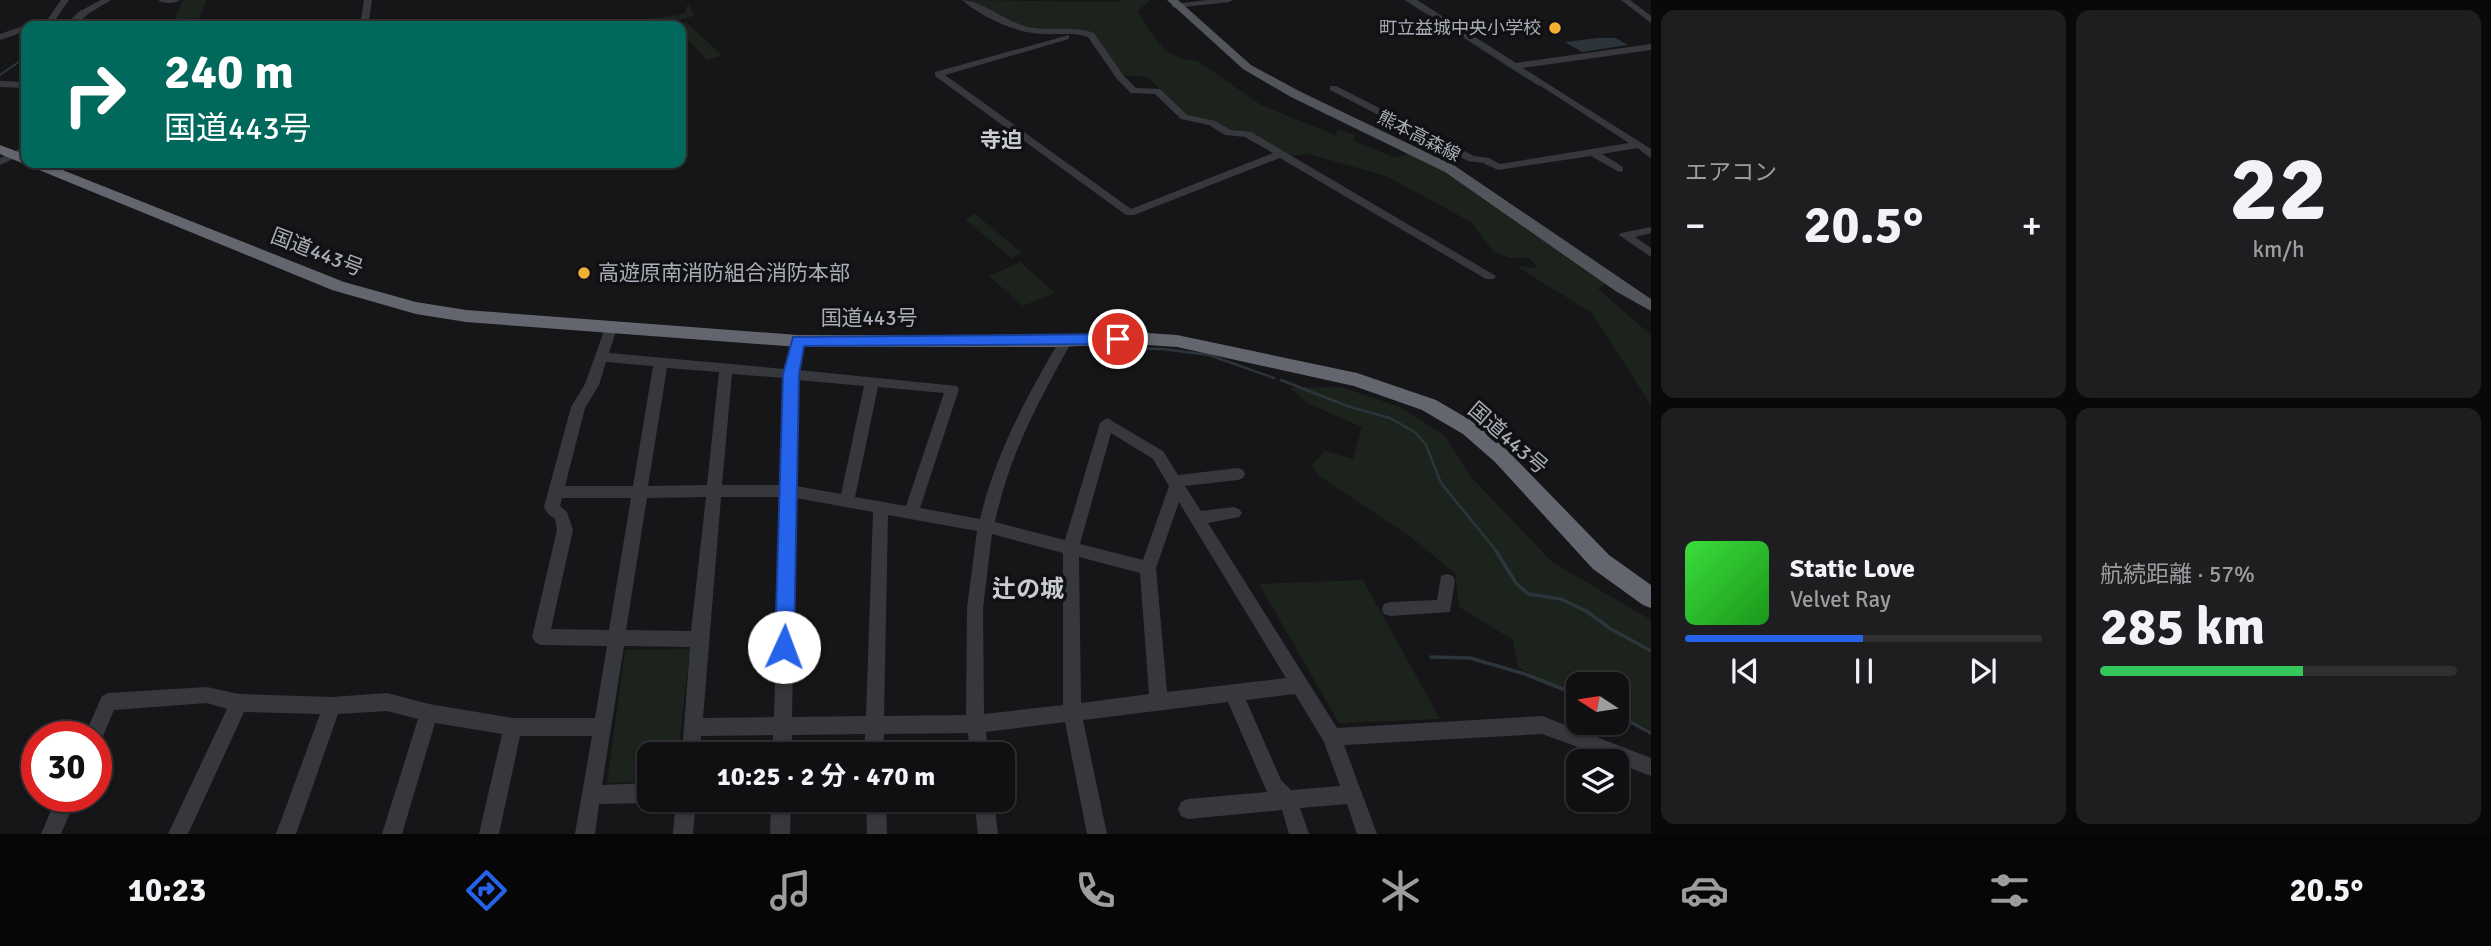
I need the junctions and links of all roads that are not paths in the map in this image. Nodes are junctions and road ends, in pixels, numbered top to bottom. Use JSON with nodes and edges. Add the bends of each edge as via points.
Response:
{"nodes":[{"id":1,"x":65,"y":0,"type":"edge"},
{"id":2,"x":107,"y":0,"type":"edge"},
{"id":3,"x":163,"y":0,"type":"edge"},
{"id":4,"x":176,"y":0,"type":"edge"},
{"id":5,"x":368,"y":0,"type":"edge"},
{"id":6,"x":966,"y":0,"type":"edge"},
{"id":7,"x":1229,"y":0,"type":"edge"},
{"id":8,"x":1411,"y":0,"type":"edge"},
{"id":9,"x":1625,"y":0,"type":"edge"},
{"id":10,"x":1174,"y":3,"type":"edge"},
{"id":11,"x":1651,"y":20,"type":"edge"},
{"id":12,"x":50,"y":21,"type":"edge"},
{"id":13,"x":75,"y":21,"type":"edge"},
{"id":14,"x":365,"y":21,"type":"edge"},
{"id":15,"x":21,"y":30,"type":"edge"},
{"id":16,"x":1081,"y":32,"type":"junction"},
{"id":17,"x":0,"y":37,"type":"edge"},
{"id":18,"x":1651,"y":47,"type":"edge"},
{"id":19,"x":1515,"y":66,"type":"junction"},
{"id":20,"x":0,"y":84,"type":"edge"},
{"id":21,"x":21,"y":85,"type":"edge"},
{"id":22,"x":1333,"y":88,"type":"dead end"},
{"id":23,"x":1639,"y":145,"type":"junction"},
{"id":24,"x":1610,"y":150,"type":"junction"},
{"id":25,"x":1594,"y":152,"type":"junction"},
{"id":26,"x":1651,"y":153,"type":"edge"},
{"id":27,"x":1280,"y":154,"type":"junction"},
{"id":28,"x":21,"y":159,"type":"edge"},
{"id":29,"x":0,"y":162,"type":"edge"},
{"id":30,"x":51,"y":168,"type":"edge"},
{"id":31,"x":1651,"y":230,"type":"edge"},
{"id":32,"x":1651,"y":253,"type":"edge"},
{"id":33,"x":1490,"y":276,"type":"dead end"},
{"id":34,"x":1651,"y":306,"type":"edge"},
{"id":35,"x":611,"y":328,"type":"junction"},
{"id":36,"x":798,"y":341,"type":"junction"},
{"id":37,"x":1030,"y":341,"type":"junction"},
{"id":38,"x":1066,"y":341,"type":"junction"},
{"id":39,"x":601,"y":357,"type":"junction"},
{"id":40,"x":661,"y":361,"type":"junction"},
{"id":41,"x":1052,"y":366,"type":"junction"},
{"id":42,"x":726,"y":368,"type":"junction"},
{"id":43,"x":791,"y":374,"type":"junction"},
{"id":44,"x":872,"y":381,"type":"junction"},
{"id":45,"x":1238,"y":474,"type":"dead end"},
{"id":46,"x":1175,"y":484,"type":"junction"},
{"id":47,"x":715,"y":490,"type":"junction"},
{"id":48,"x":789,"y":491,"type":"junction"},
{"id":49,"x":556,"y":492,"type":"junction"},
{"id":50,"x":640,"y":492,"type":"junction"},
{"id":51,"x":847,"y":500,"type":"junction"},
{"id":52,"x":881,"y":507,"type":"junction"},
{"id":53,"x":911,"y":513,"type":"junction"},
{"id":54,"x":1234,"y":513,"type":"dead end"},
{"id":55,"x":1196,"y":518,"type":"junction"},
{"id":56,"x":985,"y":526,"type":"junction"},
{"id":57,"x":1071,"y":547,"type":"junction"},
{"id":58,"x":1147,"y":568,"type":"junction"},
{"id":59,"x":1447,"y":581,"type":"dead end"},
{"id":60,"x":1651,"y":598,"type":"edge"},
{"id":61,"x":1390,"y":609,"type":"dead end"},
{"id":62,"x":617,"y":638,"type":"junction"},
{"id":63,"x":699,"y":639,"type":"junction"},
{"id":64,"x":1300,"y":685,"type":"junction"},
{"id":65,"x":1234,"y":694,"type":"junction"},
{"id":66,"x":239,"y":703,"type":"junction"},
{"id":67,"x":1159,"y":703,"type":"junction"},
{"id":68,"x":332,"y":706,"type":"junction"},
{"id":69,"x":1072,"y":712,"type":"junction"},
{"id":70,"x":429,"y":713,"type":"junction"},
{"id":71,"x":100,"y":721,"type":"edge"},
{"id":72,"x":975,"y":724,"type":"junction"},
{"id":73,"x":782,"y":725,"type":"junction"},
{"id":74,"x":873,"y":726,"type":"junction"},
{"id":75,"x":513,"y":727,"type":"junction"},
{"id":76,"x":603,"y":727,"type":"junction"},
{"id":77,"x":694,"y":727,"type":"junction"},
{"id":78,"x":1332,"y":737,"type":"junction"},
{"id":79,"x":692,"y":742,"type":"edge"},
{"id":80,"x":782,"y":742,"type":"edge"},
{"id":81,"x":874,"y":742,"type":"edge"},
{"id":82,"x":977,"y":742,"type":"edge"},
{"id":83,"x":1651,"y":767,"type":"edge"},
{"id":84,"x":637,"y":793,"type":"edge"},
{"id":85,"x":1353,"y":794,"type":"junction"},
{"id":86,"x":592,"y":795,"type":"junction"},
{"id":87,"x":1288,"y":800,"type":"junction"},
{"id":88,"x":1188,"y":809,"type":"dead end"},
{"id":89,"x":60,"y":812,"type":"edge"},
{"id":90,"x":685,"y":812,"type":"edge"},
{"id":91,"x":780,"y":812,"type":"edge"},
{"id":92,"x":876,"y":812,"type":"edge"},
{"id":93,"x":985,"y":812,"type":"edge"},
{"id":94,"x":51,"y":834,"type":"edge"},
{"id":95,"x":177,"y":834,"type":"edge"},
{"id":96,"x":286,"y":834,"type":"edge"},
{"id":97,"x":392,"y":834,"type":"edge"},
{"id":98,"x":489,"y":834,"type":"edge"},
{"id":99,"x":585,"y":834,"type":"edge"},
{"id":100,"x":683,"y":834,"type":"edge"},
{"id":101,"x":780,"y":834,"type":"edge"},
{"id":102,"x":877,"y":834,"type":"edge"},
{"id":103,"x":988,"y":834,"type":"edge"},
{"id":104,"x":1097,"y":834,"type":"edge"},
{"id":105,"x":1299,"y":834,"type":"edge"},
{"id":106,"x":1367,"y":834,"type":"edge"}],
"edges":[{"from":1,"to":12,"type":"street"},
{"from":2,"to":13,"type":"street"},
{"from":3,"to":4,"type":"street"},
{"from":5,"to":14,"type":"street"},
{"from":6,"to":16,"type":"street","via":[[1023,28]]},
{"from":7,"to":10,"type":"street"},
{"from":8,"to":19,"type":"street"},
{"from":9,"to":11,"type":"street"},
{"from":10,"to":34,"type":"main road","name":"熊本高森線","via":[[1247,67],[1450,169]]},
{"from":15,"to":17,"type":"street"},
{"from":16,"to":27,"type":"street","via":[[1098,41],[1115,74],[1134,91],[1157,91],[1184,117],[1212,122],[1229,133],[1247,134]]},
{"from":16,"to":27,"type":"street","via":[[938,74],[1130,213]]},
{"from":18,"to":19,"type":"street"},
{"from":19,"to":23,"type":"street"},
{"from":20,"to":21,"type":"street"},
{"from":22,"to":25,"type":"street","via":[[1472,159],[1498,167]]},
{"from":23,"to":24,"type":"street"},
{"from":23,"to":26,"type":"street"},
{"from":24,"to":25,"type":"street"},
{"from":24,"to":25,"type":"street","via":[[1622,164]]},
{"from":27,"to":33,"type":"street"},
{"from":28,"to":29,"type":"street"},
{"from":30,"to":35,"type":"highway","name":"国道443号","via":[[338,286],[382,299],[466,316]]},
{"from":31,"to":32,"type":"street","via":[[1625,235]]},
{"from":35,"to":36,"type":"highway","name":"国道443号"},
{"from":35,"to":39,"type":"street"},
{"from":36,"to":37,"type":"highway","name":"国道443号"},
{"from":36,"to":43,"type":"street"},
{"from":37,"to":38,"type":"highway","name":"国道443号"},
{"from":37,"to":41,"type":"street","via":[[1049,352]]},
{"from":38,"to":41,"type":"street"},
{"from":38,"to":60,"type":"highway","name":"国道443号","via":[[1132,338],[1215,347],[1357,380],[1429,405],[1471,429],[1601,562]]},
{"from":39,"to":40,"type":"street"},
{"from":39,"to":49,"type":"street","via":[[592,386],[578,407]]},
{"from":40,"to":42,"type":"street"},
{"from":40,"to":50,"type":"street"},
{"from":41,"to":56,"type":"street","via":[[1003,463]]},
{"from":42,"to":43,"type":"street"},
{"from":42,"to":47,"type":"street"},
{"from":43,"to":44,"type":"street"},
{"from":43,"to":48,"type":"street"},
{"from":44,"to":51,"type":"street"},
{"from":44,"to":53,"type":"street","via":[[952,389]]},
{"from":45,"to":46,"type":"street"},
{"from":46,"to":55,"type":"street"},
{"from":46,"to":57,"type":"street","via":[[1158,455],[1107,423]]},
{"from":46,"to":58,"type":"street"},
{"from":47,"to":48,"type":"street"},
{"from":47,"to":50,"type":"street"},
{"from":47,"to":63,"type":"street"},
{"from":48,"to":51,"type":"street"},
{"from":48,"to":73,"type":"street"},
{"from":49,"to":50,"type":"street"},
{"from":49,"to":62,"type":"street","via":[[553,510],[562,516],[565,530],[541,637]]},
{"from":50,"to":62,"type":"street"},
{"from":51,"to":52,"type":"street"},
{"from":52,"to":53,"type":"street"},
{"from":52,"to":74,"type":"street"},
{"from":53,"to":56,"type":"street"},
{"from":54,"to":55,"type":"street"},
{"from":55,"to":64,"type":"street"},
{"from":56,"to":57,"type":"street"},
{"from":56,"to":72,"type":"street","via":[[973,639]]},
{"from":57,"to":58,"type":"street"},
{"from":57,"to":69,"type":"street"},
{"from":58,"to":67,"type":"street"},
{"from":59,"to":61,"type":"street","via":[[1444,607]]},
{"from":62,"to":63,"type":"street"},
{"from":62,"to":76,"type":"street"},
{"from":63,"to":77,"type":"street"},
{"from":64,"to":65,"type":"street"},
{"from":64,"to":78,"type":"street"},
{"from":65,"to":67,"type":"street"},
{"from":65,"to":87,"type":"street","via":[[1274,787]]},
{"from":66,"to":68,"type":"street"},
{"from":66,"to":71,"type":"street","via":[[208,695],[108,702]]},
{"from":66,"to":95,"type":"street"},
{"from":67,"to":69,"type":"street"},
{"from":68,"to":70,"type":"street","via":[[387,702]]},
{"from":68,"to":96,"type":"street"},
{"from":69,"to":72,"type":"street"},
{"from":69,"to":104,"type":"street"},
{"from":70,"to":75,"type":"street"},
{"from":70,"to":97,"type":"street"},
{"from":72,"to":74,"type":"street"},
{"from":72,"to":82,"type":"street"},
{"from":73,"to":74,"type":"street"},
{"from":73,"to":77,"type":"street"},
{"from":73,"to":80,"type":"street"},
{"from":74,"to":81,"type":"street"},
{"from":75,"to":76,"type":"street"},
{"from":75,"to":98,"type":"street"},
{"from":76,"to":86,"type":"street"},
{"from":77,"to":79,"type":"street"},
{"from":78,"to":83,"type":"street","via":[[1542,725]]},
{"from":78,"to":85,"type":"street"},
{"from":84,"to":86,"type":"street"},
{"from":85,"to":87,"type":"street"},
{"from":85,"to":106,"type":"street"},
{"from":86,"to":99,"type":"street"},
{"from":87,"to":88,"type":"street"},
{"from":87,"to":105,"type":"street"},
{"from":89,"to":94,"type":"street"},
{"from":90,"to":100,"type":"street"},
{"from":91,"to":101,"type":"street"},
{"from":92,"to":102,"type":"street"},
{"from":93,"to":103,"type":"street"}]}
